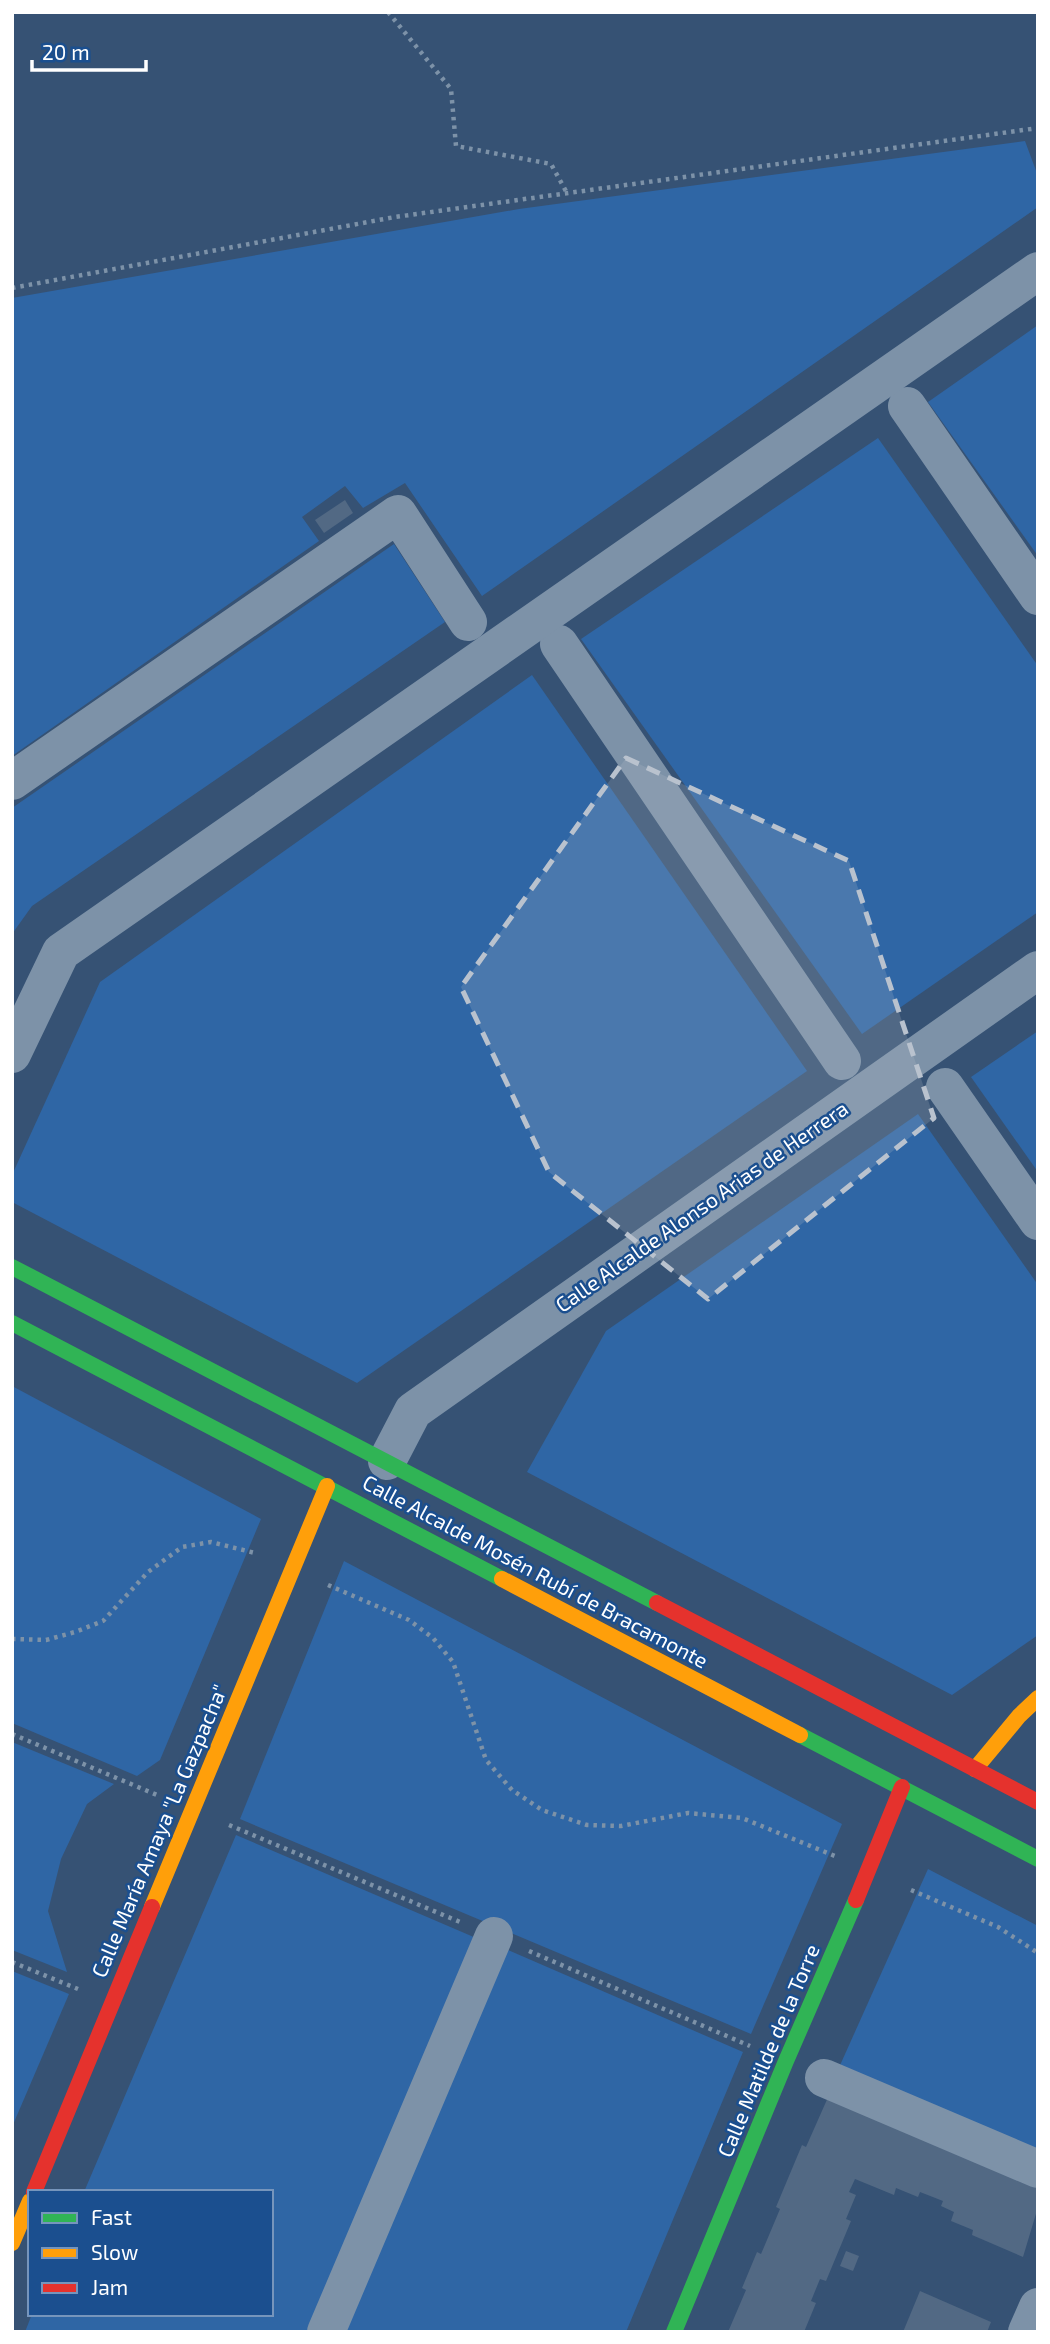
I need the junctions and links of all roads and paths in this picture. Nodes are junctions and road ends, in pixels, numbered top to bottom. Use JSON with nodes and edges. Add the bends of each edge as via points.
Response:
{"nodes":[{"id":1,"x":388,"y":12,"type":"edge"},
{"id":2,"x":1038,"y":128,"type":"edge"},
{"id":3,"x":568,"y":193,"type":"junction"},
{"id":4,"x":1038,"y":271,"type":"edge"},
{"id":5,"x":12,"y":288,"type":"edge"},
{"id":6,"x":907,"y":406,"type":"dead end"},
{"id":7,"x":1038,"y":596,"type":"edge"},
{"id":8,"x":468,"y":622,"type":"dead end"},
{"id":9,"x":559,"y":644,"type":"dead end"},
{"id":10,"x":12,"y":781,"type":"edge"},
{"id":11,"x":1038,"y":970,"type":"edge"},
{"id":12,"x":12,"y":1054,"type":"edge"},
{"id":13,"x":842,"y":1061,"type":"dead end"},
{"id":14,"x":945,"y":1087,"type":"dead end"},
{"id":15,"x":1038,"y":1221,"type":"edge"},
{"id":16,"x":12,"y":1267,"type":"edge"},
{"id":17,"x":12,"y":1323,"type":"edge"},
{"id":18,"x":387,"y":1461,"type":"junction"},
{"id":19,"x":327,"y":1486,"type":"junction"},
{"id":20,"x":255,"y":1553,"type":"dead end"},
{"id":21,"x":328,"y":1585,"type":"dead end"},
{"id":22,"x":12,"y":1639,"type":"edge"},
{"id":23,"x":1038,"y":1698,"type":"edge"},
{"id":24,"x":12,"y":1734,"type":"edge"},
{"id":25,"x":975,"y":1769,"type":"junction"},
{"id":26,"x":902,"y":1787,"type":"junction"},
{"id":27,"x":157,"y":1795,"type":"dead end"},
{"id":28,"x":1038,"y":1802,"type":"edge"},
{"id":29,"x":836,"y":1857,"type":"dead end"},
{"id":30,"x":1038,"y":1859,"type":"edge"},
{"id":31,"x":911,"y":1890,"type":"dead end"},
{"id":32,"x":494,"y":1936,"type":"dead end"},
{"id":33,"x":1038,"y":1952,"type":"edge"},
{"id":34,"x":12,"y":1962,"type":"edge"},
{"id":35,"x":79,"y":1989,"type":"dead end"},
{"id":36,"x":824,"y":2078,"type":"dead end"},
{"id":37,"x":1038,"y":2169,"type":"edge"},
{"id":38,"x":35,"y":2190,"type":"edge"},
{"id":39,"x":28,"y":2206,"type":"edge"},
{"id":40,"x":12,"y":2243,"type":"edge"},
{"id":41,"x":1038,"y":2307,"type":"edge"},
{"id":42,"x":326,"y":2332,"type":"edge"},
{"id":43,"x":674,"y":2332,"type":"edge"},
{"id":44,"x":1027,"y":2332,"type":"edge"}],
"edges":[{"from":1,"to":3,"type":"path","via":[[451,89],[456,146],[551,164]]},
{"from":2,"to":3,"type":"path"},
{"from":3,"to":5,"type":"path","via":[[394,218]]},
{"from":4,"to":12,"type":"street","via":[[61,952]]},
{"from":6,"to":7,"type":"street"},
{"from":8,"to":10,"type":"street","via":[[398,514]]},
{"from":9,"to":13,"type":"street"},
{"from":11,"to":18,"type":"street","name":"Calle Alcalde Alonso Arias de Herrera","via":[[413,1411]]},
{"from":14,"to":15,"type":"street"},
{"from":16,"to":18,"type":"main road","name":"Calle Alcalde Mosén Rubí de Bracamonte"},
{"from":17,"to":19,"type":"main road","name":"Calle Alcalde Mosén Rubí de Bracamonte"},
{"from":18,"to":25,"type":"main road","name":"Calle Alcalde Mosén Rubí de Bracamonte"},
{"from":19,"to":26,"type":"main road","name":"Calle Alcalde Mosén Rubí de Bracamonte"},
{"from":19,"to":38,"type":"main road","name":"Calle María Amaya \"La Gazpacha\""},
{"from":20,"to":22,"type":"path","via":[[211,1542],[181,1547],[148,1572],[103,1621],[46,1640]]},
{"from":21,"to":29,"type":"path","via":[[409,1620],[433,1638],[453,1662],[486,1760],[512,1790],[542,1810],[587,1825],[621,1826],[688,1813],[742,1818]]},
{"from":23,"to":25,"type":"main road"},
{"from":24,"to":27,"type":"path"},
{"from":25,"to":28,"type":"main road","name":"Calle Alcalde Mosén Rubí de Bracamonte"},
{"from":26,"to":30,"type":"main road","name":"Calle Alcalde Mosén Rubí de Bracamonte"},
{"from":26,"to":43,"type":"main road","name":"Calle Matilde de la Torre"},
{"from":31,"to":33,"type":"path","via":[[998,1927]]},
{"from":32,"to":42,"type":"street"},
{"from":34,"to":35,"type":"path"},
{"from":36,"to":37,"type":"street"},
{"from":39,"to":40,"type":"main road"},
{"from":41,"to":44,"type":"street"}]}
